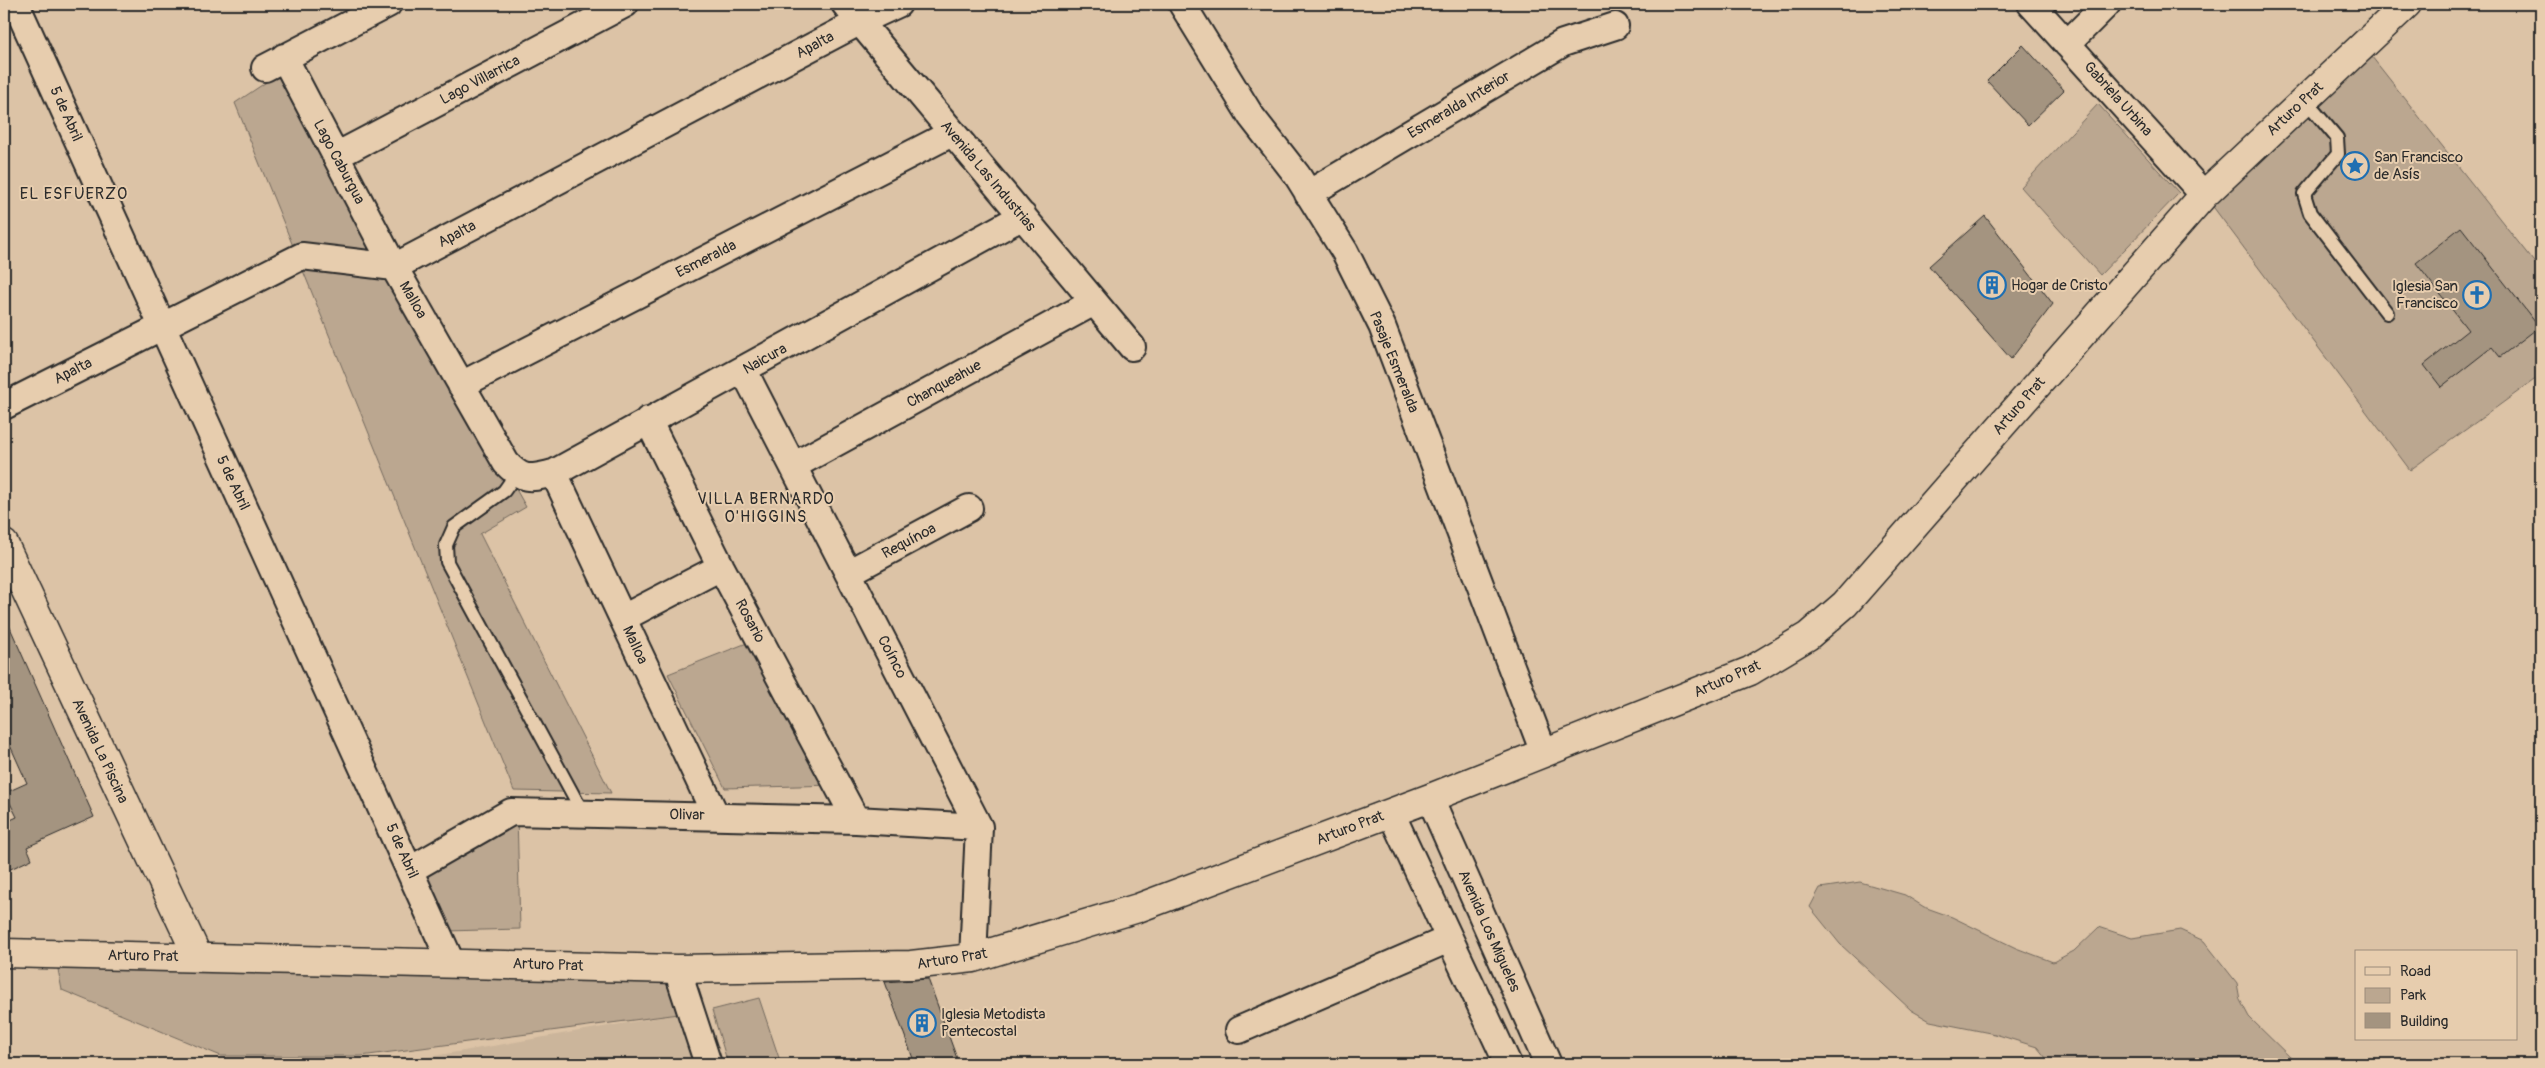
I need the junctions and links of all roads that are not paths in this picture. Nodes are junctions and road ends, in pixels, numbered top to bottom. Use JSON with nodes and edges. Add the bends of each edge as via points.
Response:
{"nodes":[{"id":1,"x":388,"y":4,"type":"edge"},
{"id":2,"x":624,"y":4,"type":"edge"},
{"id":3,"x":898,"y":4,"type":"edge"},
{"id":4,"x":1182,"y":4,"type":"edge"},
{"id":5,"x":2031,"y":4,"type":"edge"},
{"id":6,"x":2107,"y":4,"type":"edge"},
{"id":7,"x":2407,"y":4,"type":"edge"},
{"id":8,"x":18,"y":9,"type":"edge"},
{"id":9,"x":852,"y":13,"type":"edge"},
{"id":10,"x":1615,"y":26,"type":"dead end"},
{"id":11,"x":2067,"y":44,"type":"junction"},
{"id":12,"x":2305,"y":100,"type":"junction"},
{"id":13,"x":952,"y":133,"type":"junction"},
{"id":14,"x":336,"y":156,"type":"junction"},
{"id":15,"x":1308,"y":194,"type":"junction"},
{"id":16,"x":2204,"y":195,"type":"junction"},
{"id":17,"x":1023,"y":216,"type":"junction"},
{"id":18,"x":394,"y":267,"type":"junction"},
{"id":19,"x":1094,"y":302,"type":"junction"},
{"id":20,"x":2387,"y":313,"type":"dead end"},
{"id":21,"x":161,"y":327,"type":"junction"},
{"id":22,"x":1132,"y":347,"type":"dead end"},
{"id":23,"x":744,"y":371,"type":"junction"},
{"id":24,"x":461,"y":385,"type":"junction"},
{"id":25,"x":4,"y":406,"type":"edge"},
{"id":26,"x":648,"y":420,"type":"junction"},
{"id":27,"x":793,"y":466,"type":"junction"},
{"id":28,"x":511,"y":468,"type":"junction"},
{"id":29,"x":554,"y":473,"type":"junction"},
{"id":30,"x":970,"y":508,"type":"dead end"},
{"id":31,"x":6,"y":556,"type":"edge"},
{"id":32,"x":720,"y":567,"type":"junction"},
{"id":33,"x":848,"y":573,"type":"junction"},
{"id":34,"x":622,"y":618,"type":"junction"},
{"id":35,"x":1544,"y":753,"type":"junction"},
{"id":36,"x":1430,"y":798,"type":"junction"},
{"id":37,"x":583,"y":813,"type":"junction"},
{"id":38,"x":1391,"y":813,"type":"junction"},
{"id":39,"x":716,"y":816,"type":"junction"},
{"id":40,"x":856,"y":820,"type":"junction"},
{"id":41,"x":979,"y":827,"type":"junction"},
{"id":42,"x":410,"y":870,"type":"junction"},
{"id":43,"x":1449,"y":939,"type":"junction"},
{"id":44,"x":4,"y":953,"type":"edge"},
{"id":45,"x":198,"y":957,"type":"junction"},
{"id":46,"x":973,"y":958,"type":"junction"},
{"id":47,"x":451,"y":962,"type":"junction"},
{"id":48,"x":677,"y":969,"type":"junction"},
{"id":49,"x":1239,"y":1030,"type":"dead end"},
{"id":50,"x":1532,"y":1031,"type":"junction"},
{"id":51,"x":1499,"y":1061,"type":"edge"},
{"id":52,"x":708,"y":1064,"type":"edge"},
{"id":53,"x":1548,"y":1064,"type":"edge"}],
"edges":[{"from":1,"to":14,"type":"street","name":"Lago Caburgua","via":[[274,62]]},
{"from":2,"to":14,"type":"street","name":"Lago Villarrica"},
{"from":3,"to":9,"type":"street","name":"Apalta"},
{"from":4,"to":15,"type":"street","name":"Pasaje Esmeralda","via":[[1251,116]]},
{"from":5,"to":11,"type":"street","name":"Gabriela Urbina"},
{"from":6,"to":11,"type":"street"},
{"from":7,"to":12,"type":"main road","name":"Arturo Prat"},
{"from":8,"to":21,"type":"street","name":"5 de Abril"},
{"from":9,"to":13,"type":"street","name":"Avenida Las Industrias"},
{"from":9,"to":18,"type":"street","name":"Apalta"},
{"from":10,"to":15,"type":"street","name":"Esmeralda Interior","via":[[1564,43]]},
{"from":11,"to":16,"type":"street","name":"Gabriela Urbina"},
{"from":12,"to":16,"type":"main road","name":"Arturo Prat"},
{"from":12,"to":20,"type":"lane","via":[[2337,138],[2338,154],[2304,194],[2305,202],[2310,213]]},
{"from":13,"to":17,"type":"street","name":"Avenida Las Industrias"},
{"from":13,"to":24,"type":"street","name":"Esmeralda"},
{"from":14,"to":18,"type":"street","name":"Lago Caburgua"},
{"from":15,"to":35,"type":"street","name":"Pasaje Esmeralda","via":[[1345,252],[1382,326]]},
{"from":16,"to":35,"type":"main road","name":"Arturo Prat","via":[[1845,604],[1808,636],[1750,671]]},
{"from":17,"to":19,"type":"street","name":"Avenida Las Industrias"},
{"from":17,"to":23,"type":"street","name":"Naicura"},
{"from":18,"to":21,"type":"street","name":"Apalta","via":[[302,256]]},
{"from":18,"to":24,"type":"street","name":"Malloa"},
{"from":19,"to":22,"type":"street","name":"Avenida Las Industrias"},
{"from":19,"to":27,"type":"street","name":"Chanqueahue"},
{"from":21,"to":25,"type":"street","name":"Apalta"},
{"from":21,"to":42,"type":"street","name":"5 de Abril"},
{"from":23,"to":26,"type":"street","name":"Naicura"},
{"from":23,"to":27,"type":"street","name":"Coínco"},
{"from":24,"to":28,"type":"street","name":"Malloa"},
{"from":26,"to":29,"type":"street","name":"Naicura"},
{"from":26,"to":32,"type":"street","name":"Rosario"},
{"from":27,"to":33,"type":"street","name":"Coínco"},
{"from":28,"to":29,"type":"street","name":"Naicura","via":[[528,479]]},
{"from":28,"to":37,"type":"lane","via":[[504,491],[454,527],[446,544],[447,562]]},
{"from":29,"to":34,"type":"street","name":"Malloa"},
{"from":30,"to":33,"type":"street","name":"Requínoa"},
{"from":31,"to":45,"type":"main road","name":"Avenida La Piscina"},
{"from":32,"to":34,"type":"street"},
{"from":32,"to":40,"type":"street","name":"Rosario"},
{"from":33,"to":41,"type":"street","name":"Coínco"},
{"from":34,"to":39,"type":"street","name":"Malloa"},
{"from":35,"to":36,"type":"main road","name":"Arturo Prat"},
{"from":36,"to":38,"type":"main road","name":"Arturo Prat"},
{"from":36,"to":50,"type":"street","name":"Avenida Los Migueles"},
{"from":37,"to":39,"type":"street","name":"Olivar"},
{"from":37,"to":42,"type":"street","name":"Olivar","via":[[511,812]]},
{"from":38,"to":43,"type":"street"},
{"from":38,"to":46,"type":"main road","name":"Arturo Prat","via":[[1138,908]]},
{"from":39,"to":40,"type":"street","name":"Olivar"},
{"from":40,"to":41,"type":"street","name":"Olivar"},
{"from":41,"to":46,"type":"street","name":"Coínco"},
{"from":42,"to":47,"type":"street","name":"5 de Abril"},
{"from":43,"to":49,"type":"street"},
{"from":43,"to":51,"type":"street"},
{"from":44,"to":45,"type":"main road","name":"Arturo Prat"},
{"from":45,"to":47,"type":"main road","name":"Arturo Prat"},
{"from":46,"to":48,"type":"main road","name":"Arturo Prat","via":[[911,966]]},
{"from":47,"to":48,"type":"main road","name":"Arturo Prat"},
{"from":48,"to":52,"type":"street"},
{"from":50,"to":51,"type":"street"},
{"from":50,"to":53,"type":"street","name":"Avenida Los Migueles"}]}
